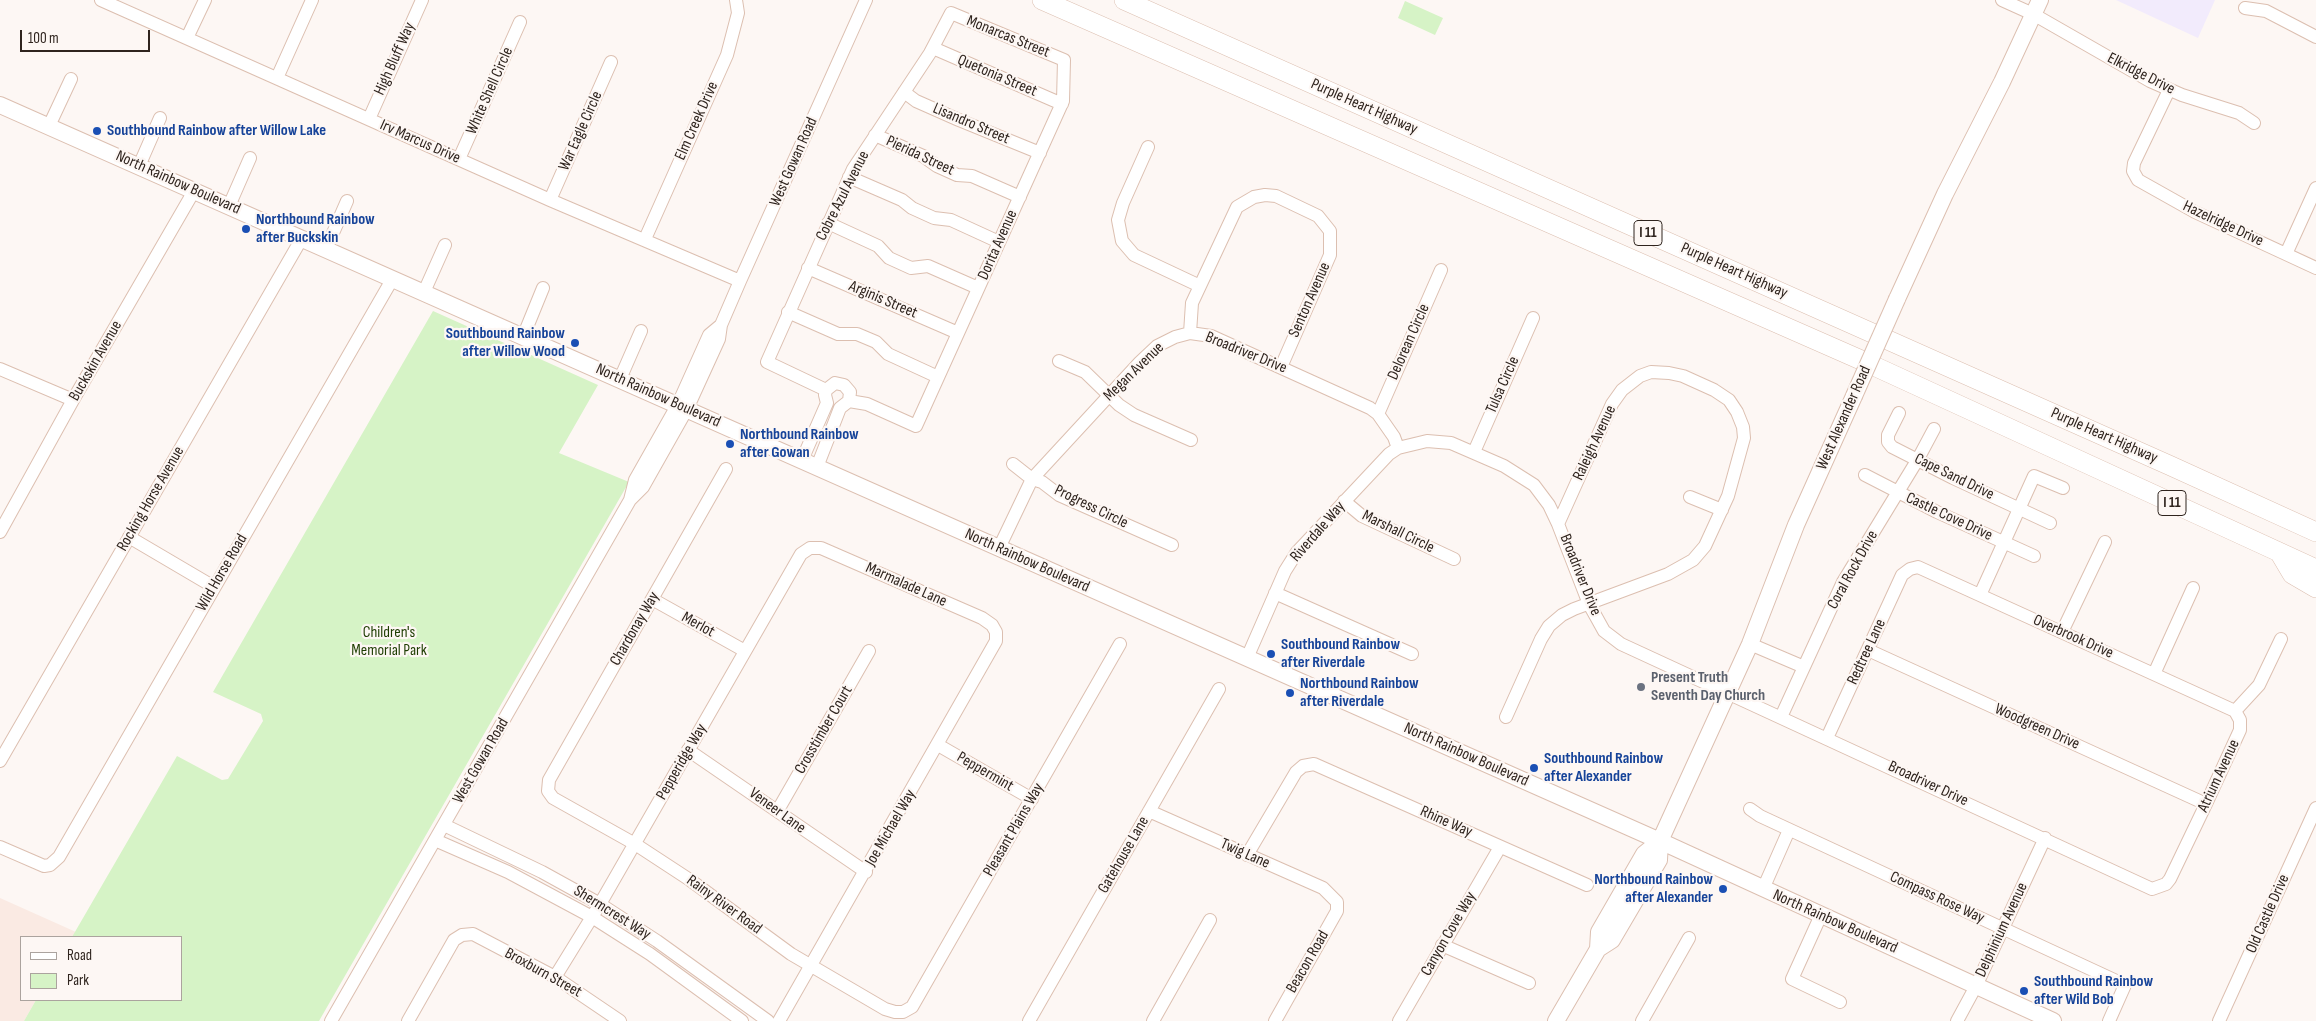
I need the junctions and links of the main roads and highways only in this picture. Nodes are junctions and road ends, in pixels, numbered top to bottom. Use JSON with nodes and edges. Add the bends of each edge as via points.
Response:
{"nodes":[{"id":1,"x":1042,"y":0,"type":"edge"},
{"id":2,"x":1124,"y":0,"type":"edge"},
{"id":3,"x":2037,"y":7,"type":"edge"},
{"id":4,"x":0,"y":105,"type":"edge"},
{"id":5,"x":2171,"y":466,"type":"junction"},
{"id":6,"x":2316,"y":520,"type":"edge"},
{"id":7,"x":2316,"y":532,"type":"edge"},
{"id":8,"x":2279,"y":552,"type":"junction"},
{"id":9,"x":2316,"y":569,"type":"edge"},
{"id":10,"x":2316,"y":588,"type":"edge"},
{"id":11,"x":1660,"y":841,"type":"junction"},
{"id":12,"x":1556,"y":1021,"type":"edge"},
{"id":13,"x":2053,"y":1021,"type":"edge"}],
"edges":[{"from":1,"to":8,"type":"highway","name":"Purple Heart Highway","number":"I 11","via":[[1867,363]]},
{"from":2,"to":5,"type":"highway","name":"Purple Heart Highway","number":"I 11"},
{"from":3,"to":11,"type":"main road","name":"West Alexander Road","bridge":true,"via":[[1897,299],[1796,525],[1750,644]]},
{"from":4,"to":11,"type":"main road","name":"North Rainbow Boulevard"},
{"from":5,"to":6,"type":"highway","via":[[2209,472]]},
{"from":5,"to":7,"type":"highway","name":"Purple Heart Highway","number":"I 11"},
{"from":8,"to":9,"type":"highway","name":"Purple Heart Highway","number":"I 11"},
{"from":8,"to":10,"type":"highway","via":[[2292,574]]},
{"from":11,"to":12,"type":"main road","name":"West Alexander Road","via":[[1657,864],[1612,940],[1598,949]]},
{"from":11,"to":13,"type":"main road","name":"North Rainbow Boulevard"}]}
